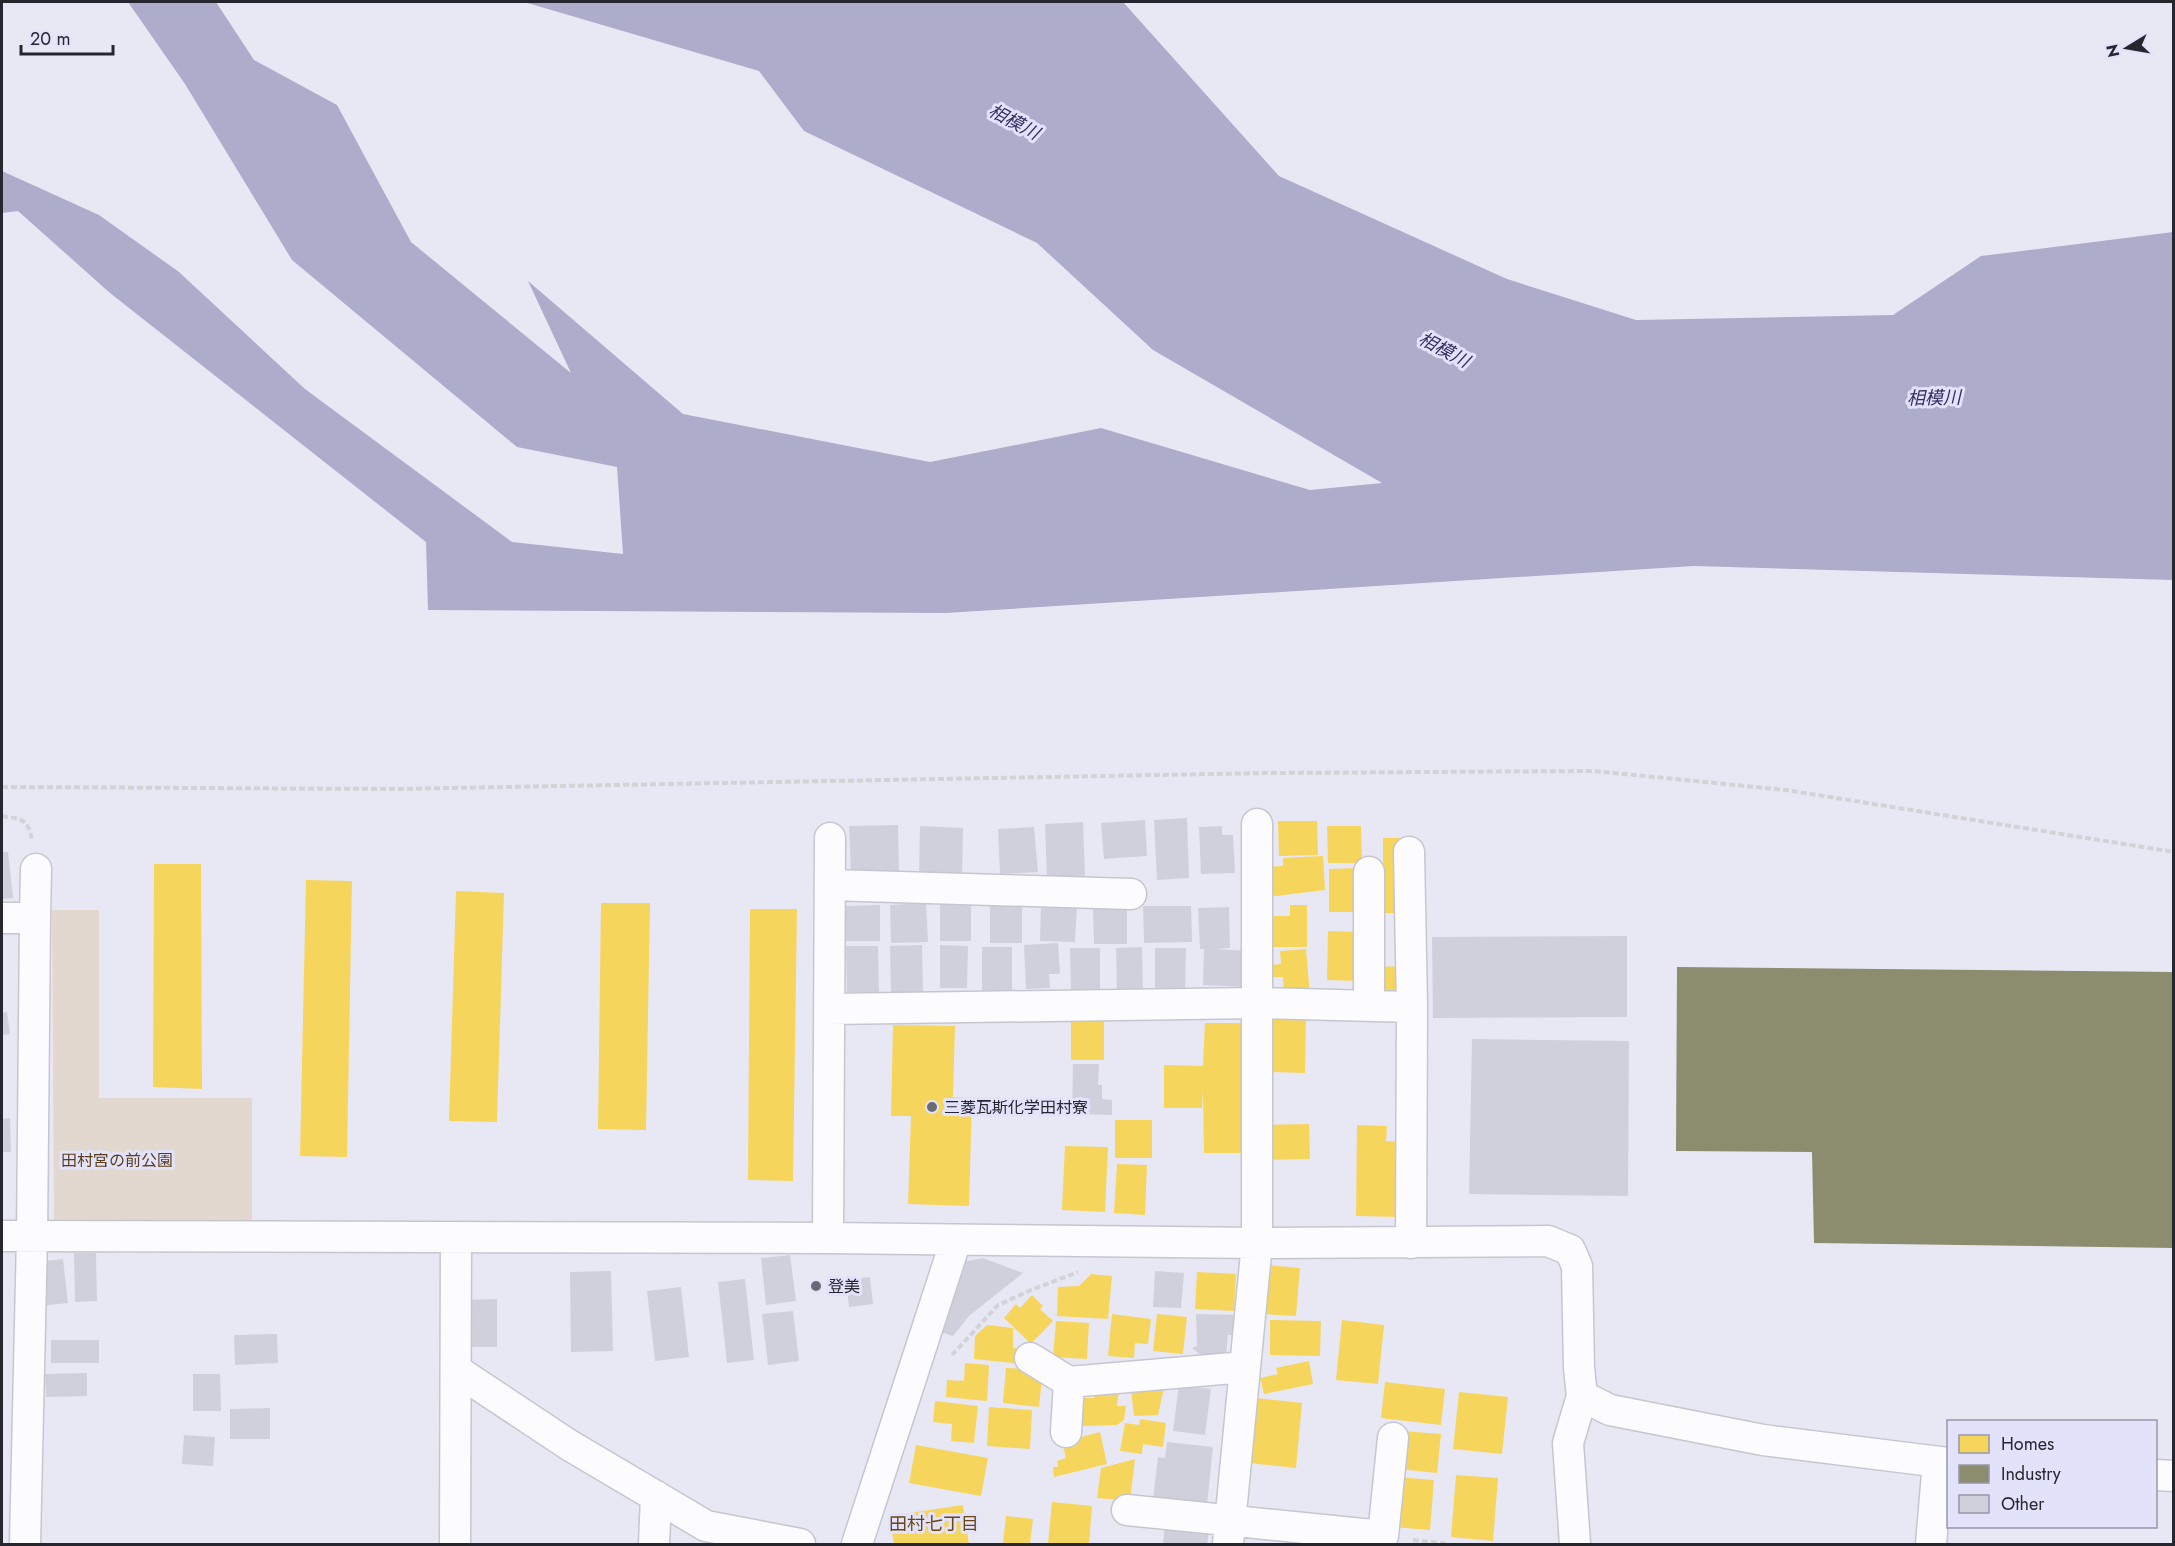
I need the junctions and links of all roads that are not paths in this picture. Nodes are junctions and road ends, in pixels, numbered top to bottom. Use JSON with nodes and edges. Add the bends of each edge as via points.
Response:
{"nodes":[{"id":1,"x":1257,"y":824,"type":"dead end"},
{"id":2,"x":830,"y":838,"type":"dead end"},
{"id":3,"x":1408,"y":852,"type":"dead end"},
{"id":4,"x":36,"y":869,"type":"road end"},
{"id":5,"x":1369,"y":872,"type":"dead end"},
{"id":6,"x":830,"y":885,"type":"junction"},
{"id":7,"x":1131,"y":894,"type":"dead end"},
{"id":8,"x":2,"y":918,"type":"edge"},
{"id":9,"x":35,"y":918,"type":"junction"},
{"id":10,"x":1256,"y":1003,"type":"junction"},
{"id":11,"x":1369,"y":1006,"type":"junction"},
{"id":12,"x":1412,"y":1007,"type":"junction"},
{"id":13,"x":830,"y":1009,"type":"junction"},
{"id":14,"x":2,"y":1236,"type":"edge"},
{"id":15,"x":32,"y":1236,"type":"junction"},
{"id":16,"x":456,"y":1238,"type":"junction"},
{"id":17,"x":828,"y":1239,"type":"junction"},
{"id":18,"x":956,"y":1240,"type":"junction"},
{"id":19,"x":1257,"y":1243,"type":"junction"},
{"id":20,"x":1411,"y":1243,"type":"junction"},
{"id":21,"x":1030,"y":1359,"type":"dead end"},
{"id":22,"x":1245,"y":1367,"type":"junction"},
{"id":23,"x":456,"y":1370,"type":"junction"},
{"id":24,"x":1069,"y":1382,"type":"junction"},
{"id":25,"x":1582,"y":1396,"type":"junction"},
{"id":26,"x":1066,"y":1432,"type":"dead end"},
{"id":27,"x":1393,"y":1438,"type":"dead end"},
{"id":28,"x":1943,"y":1462,"type":"edge"},
{"id":29,"x":2157,"y":1475,"type":"edge"},
{"id":30,"x":2174,"y":1476,"type":"edge"},
{"id":31,"x":656,"y":1496,"type":"junction"},
{"id":32,"x":1127,"y":1510,"type":"dead end"},
{"id":33,"x":696,"y":1533,"type":"edge"},
{"id":34,"x":1230,"y":1533,"type":"edge"},
{"id":35,"x":25,"y":1545,"type":"edge"},
{"id":36,"x":456,"y":1545,"type":"edge"},
{"id":37,"x":654,"y":1545,"type":"edge"},
{"id":38,"x":800,"y":1545,"type":"edge"},
{"id":39,"x":857,"y":1545,"type":"edge"},
{"id":40,"x":1575,"y":1545,"type":"edge"},
{"id":41,"x":1930,"y":1545,"type":"edge"}],
"edges":[{"from":1,"to":10,"type":"street"},
{"from":2,"to":6,"type":"street"},
{"from":3,"to":12,"type":"street"},
{"from":4,"to":9,"type":"street"},
{"from":5,"to":11,"type":"street"},
{"from":6,"to":7,"type":"street"},
{"from":6,"to":13,"type":"street"},
{"from":8,"to":9,"type":"street"},
{"from":9,"to":15,"type":"street"},
{"from":10,"to":11,"type":"street"},
{"from":10,"to":13,"type":"street"},
{"from":10,"to":19,"type":"street"},
{"from":11,"to":12,"type":"street"},
{"from":12,"to":20,"type":"street"},
{"from":13,"to":17,"type":"street"},
{"from":14,"to":15,"type":"street"},
{"from":15,"to":16,"type":"street"},
{"from":15,"to":35,"type":"street"},
{"from":16,"to":17,"type":"street"},
{"from":16,"to":23,"type":"street"},
{"from":17,"to":18,"type":"street"},
{"from":18,"to":19,"type":"street"},
{"from":18,"to":39,"type":"street"},
{"from":19,"to":20,"type":"street"},
{"from":19,"to":22,"type":"street"},
{"from":20,"to":25,"type":"street","via":[[1548,1241],[1570,1250],[1577,1266]]},
{"from":21,"to":24,"type":"street"},
{"from":22,"to":24,"type":"street"},
{"from":22,"to":34,"type":"street"},
{"from":23,"to":31,"type":"street","via":[[569,1445]]},
{"from":23,"to":36,"type":"street"},
{"from":24,"to":26,"type":"street"},
{"from":25,"to":28,"type":"street","via":[[1611,1410],[1763,1440]]},
{"from":25,"to":40,"type":"street","via":[[1568,1443]]},
{"from":27,"to":34,"type":"street","via":[[1383,1536]]},
{"from":28,"to":41,"type":"street"},
{"from":29,"to":30,"type":"street"},
{"from":31,"to":33,"type":"street"},
{"from":31,"to":37,"type":"street"},
{"from":32,"to":34,"type":"street"},
{"from":33,"to":38,"type":"street","via":[[706,1526]]}]}
